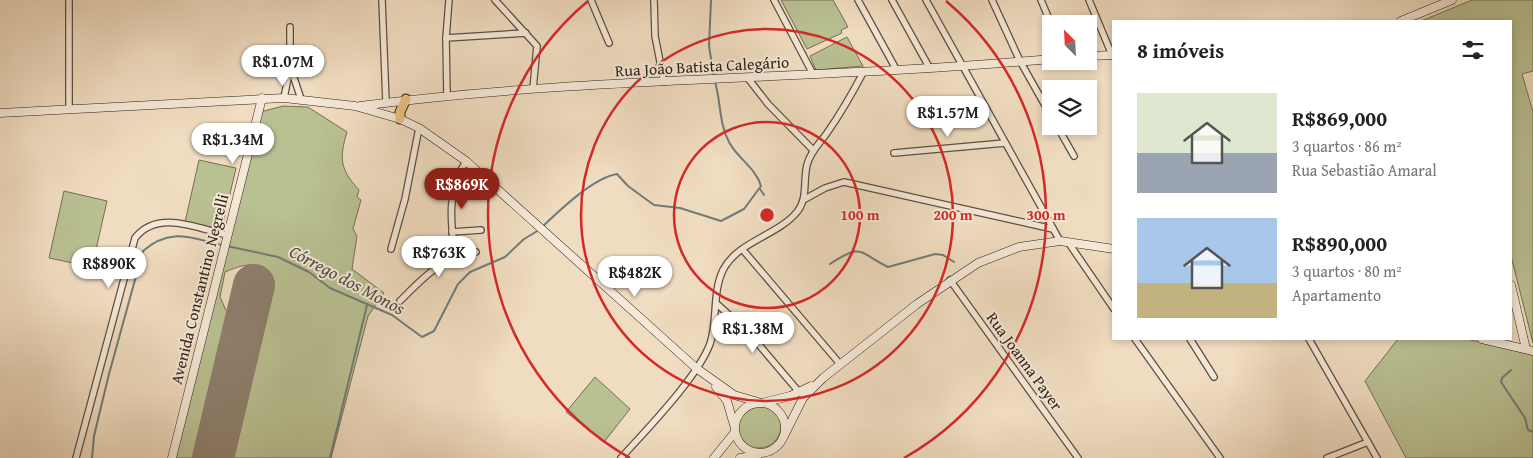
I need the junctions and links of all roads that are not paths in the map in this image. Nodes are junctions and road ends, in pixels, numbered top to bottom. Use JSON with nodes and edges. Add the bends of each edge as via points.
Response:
{"nodes":[{"id":1,"x":69,"y":0,"type":"edge"},
{"id":2,"x":382,"y":0,"type":"edge"},
{"id":3,"x":449,"y":0,"type":"edge"},
{"id":4,"x":495,"y":0,"type":"edge"},
{"id":5,"x":591,"y":0,"type":"edge"},
{"id":6,"x":654,"y":0,"type":"edge"},
{"id":7,"x":774,"y":0,"type":"edge"},
{"id":8,"x":858,"y":0,"type":"edge"},
{"id":9,"x":892,"y":0,"type":"edge"},
{"id":10,"x":926,"y":0,"type":"edge"},
{"id":11,"x":992,"y":0,"type":"edge"},
{"id":12,"x":1041,"y":0,"type":"edge"},
{"id":13,"x":1089,"y":0,"type":"edge"},
{"id":14,"x":1452,"y":0,"type":"edge"},
{"id":15,"x":1047,"y":15,"type":"edge"},
{"id":16,"x":1403,"y":20,"type":"edge"},
{"id":17,"x":290,"y":27,"type":"dead end"},
{"id":18,"x":526,"y":33,"type":"junction"},
{"id":19,"x":446,"y":38,"type":"junction"},
{"id":20,"x":609,"y":43,"type":"dead end"},
{"id":21,"x":1112,"y":53,"type":"edge"},
{"id":22,"x":1112,"y":55,"type":"edge"},
{"id":23,"x":1098,"y":56,"type":"edge"},
{"id":24,"x":1042,"y":59,"type":"edge"},
{"id":25,"x":1020,"y":61,"type":"junction"},
{"id":26,"x":929,"y":66,"type":"junction"},
{"id":27,"x":962,"y":66,"type":"junction"},
{"id":28,"x":290,"y":67,"type":"junction"},
{"id":29,"x":896,"y":69,"type":"junction"},
{"id":30,"x":864,"y":71,"type":"junction"},
{"id":31,"x":814,"y":74,"type":"junction"},
{"id":32,"x":747,"y":77,"type":"junction"},
{"id":33,"x":664,"y":82,"type":"junction"},
{"id":34,"x":533,"y":89,"type":"junction"},
{"id":35,"x":446,"y":96,"type":"junction"},
{"id":36,"x":262,"y":98,"type":"junction"},
{"id":37,"x":284,"y":98,"type":"junction"},
{"id":38,"x":301,"y":99,"type":"junction"},
{"id":39,"x":406,"y":99,"type":"junction"},
{"id":40,"x":1042,"y":100,"type":"edge"},
{"id":41,"x":386,"y":102,"type":"junction"},
{"id":42,"x":355,"y":106,"type":"junction"},
{"id":43,"x":69,"y":109,"type":"junction"},
{"id":44,"x":0,"y":113,"type":"edge"},
{"id":45,"x":384,"y":115,"type":"junction"},
{"id":46,"x":400,"y":119,"type":"junction"},
{"id":47,"x":419,"y":128,"type":"junction"},
{"id":48,"x":1062,"y":135,"type":"edge"},
{"id":49,"x":1005,"y":143,"type":"junction"},
{"id":50,"x":813,"y":150,"type":"junction"},
{"id":51,"x":894,"y":153,"type":"dead end"},
{"id":52,"x":1074,"y":156,"type":"dead end"},
{"id":53,"x":466,"y":161,"type":"junction"},
{"id":54,"x":805,"y":199,"type":"junction"},
{"id":55,"x":1053,"y":229,"type":"junction"},
{"id":56,"x":481,"y":230,"type":"dead end"},
{"id":57,"x":452,"y":232,"type":"junction"},
{"id":58,"x":226,"y":237,"type":"junction"},
{"id":59,"x":1064,"y":241,"type":"junction"},
{"id":60,"x":391,"y":249,"type":"dead end"},
{"id":61,"x":1112,"y":249,"type":"edge"},
{"id":62,"x":743,"y":250,"type":"junction"},
{"id":63,"x":476,"y":252,"type":"dead end"},
{"id":64,"x":455,"y":258,"type":"junction"},
{"id":65,"x":950,"y":280,"type":"junction"},
{"id":66,"x":1512,"y":289,"type":"edge"},
{"id":67,"x":400,"y":301,"type":"dead end"},
{"id":68,"x":717,"y":304,"type":"junction"},
{"id":69,"x":1112,"y":306,"type":"edge"},
{"id":70,"x":1136,"y":340,"type":"edge"},
{"id":71,"x":1191,"y":340,"type":"edge"},
{"id":72,"x":1310,"y":340,"type":"edge"},
{"id":73,"x":1486,"y":340,"type":"edge"},
{"id":74,"x":1529,"y":350,"type":"edge"},
{"id":75,"x":840,"y":364,"type":"junction"},
{"id":76,"x":696,"y":368,"type":"junction"},
{"id":77,"x":823,"y":378,"type":"junction"},
{"id":78,"x":1214,"y":378,"type":"dead end"},
{"id":79,"x":710,"y":380,"type":"junction"},
{"id":80,"x":799,"y":392,"type":"junction"},
{"id":81,"x":761,"y":402,"type":"junction"},
{"id":82,"x":735,"y":430,"type":"junction"},
{"id":83,"x":784,"y":436,"type":"junction"},
{"id":84,"x":1368,"y":442,"type":"junction"},
{"id":85,"x":767,"y":452,"type":"junction"},
{"id":86,"x":76,"y":458,"type":"edge"},
{"id":87,"x":172,"y":458,"type":"edge"},
{"id":88,"x":621,"y":458,"type":"edge"},
{"id":89,"x":714,"y":458,"type":"edge"},
{"id":90,"x":740,"y":458,"type":"edge"},
{"id":91,"x":1078,"y":458,"type":"edge"},
{"id":92,"x":1220,"y":458,"type":"edge"},
{"id":93,"x":1327,"y":458,"type":"edge"},
{"id":94,"x":1377,"y":458,"type":"edge"}],
"edges":[{"from":1,"to":43,"type":"street"},
{"from":2,"to":41,"type":"street"},
{"from":3,"to":19,"type":"street"},
{"from":4,"to":18,"type":"street"},
{"from":5,"to":20,"type":"street"},
{"from":6,"to":33,"type":"street","via":[[655,36]]},
{"from":7,"to":31,"type":"street"},
{"from":8,"to":29,"type":"street"},
{"from":9,"to":26,"type":"street"},
{"from":10,"to":27,"type":"street"},
{"from":11,"to":25,"type":"street"},
{"from":12,"to":15,"type":"street"},
{"from":13,"to":21,"type":"street"},
{"from":14,"to":16,"type":"main road"},
{"from":17,"to":28,"type":"street"},
{"from":18,"to":19,"type":"street"},
{"from":18,"to":34,"type":"street","via":[[537,46]]},
{"from":19,"to":35,"type":"street"},
{"from":22,"to":23,"type":"main road"},
{"from":24,"to":25,"type":"main road","name":"Rua João Batista Calegário"},
{"from":25,"to":27,"type":"main road","name":"Rua João Batista Calegário"},
{"from":25,"to":40,"type":"street"},
{"from":26,"to":27,"type":"main road","name":"Rua João Batista Calegário"},
{"from":26,"to":29,"type":"main road","name":"Rua João Batista Calegário"},
{"from":27,"to":49,"type":"street"},
{"from":28,"to":37,"type":"street"},
{"from":28,"to":38,"type":"street"},
{"from":29,"to":30,"type":"main road","name":"Rua João Batista Calegário"},
{"from":30,"to":31,"type":"main road","name":"Rua João Batista Calegário"},
{"from":30,"to":50,"type":"street","via":[[838,116]]},
{"from":31,"to":32,"type":"main road","name":"Rua João Batista Calegário"},
{"from":32,"to":33,"type":"main road","name":"Rua João Batista Calegário"},
{"from":32,"to":50,"type":"street","via":[[768,104]]},
{"from":33,"to":34,"type":"main road","name":"Rua João Batista Calegário"},
{"from":34,"to":35,"type":"main road","name":"Rua João Batista Calegário"},
{"from":35,"to":39,"type":"main road","name":"Rua João Batista Calegário"},
{"from":36,"to":37,"type":"main road"},
{"from":36,"to":43,"type":"main road"},
{"from":36,"to":58,"type":"main road","name":"Avenida Constantino Negrelli"},
{"from":37,"to":38,"type":"main road"},
{"from":38,"to":42,"type":"main road"},
{"from":39,"to":41,"type":"main road","name":"Rua João Batista Calegário"},
{"from":39,"to":46,"type":"main road"},
{"from":41,"to":42,"type":"main road","name":"Rua João Batista Calegário"},
{"from":41,"to":45,"type":"main road"},
{"from":42,"to":45,"type":"main road"},
{"from":43,"to":44,"type":"main road"},
{"from":45,"to":46,"type":"main road"},
{"from":46,"to":47,"type":"main road"},
{"from":47,"to":53,"type":"main road"},
{"from":47,"to":60,"type":"street"},
{"from":48,"to":52,"type":"street"},
{"from":49,"to":51,"type":"street"},
{"from":49,"to":55,"type":"street"},
{"from":50,"to":54,"type":"street","via":[[805,179]]},
{"from":53,"to":57,"type":"street","via":[[452,192]]},
{"from":53,"to":76,"type":"main road"},
{"from":54,"to":55,"type":"street","via":[[844,182]]},
{"from":54,"to":62,"type":"street","via":[[797,212],[784,223]]},
{"from":55,"to":59,"type":"street"},
{"from":56,"to":57,"type":"street"},
{"from":57,"to":64,"type":"street"},
{"from":58,"to":86,"type":"street","via":[[163,222],[147,225],[135,238]]},
{"from":58,"to":87,"type":"main road","name":"Avenida Constantino Negrelli"},
{"from":59,"to":61,"type":"main road"},
{"from":59,"to":65,"type":"main road","via":[[1020,247],[978,263]]},
{"from":59,"to":69,"type":"street"},
{"from":62,"to":68,"type":"street","via":[[723,271]]},
{"from":62,"to":75,"type":"street"},
{"from":63,"to":64,"type":"street"},
{"from":64,"to":67,"type":"street","via":[[434,268]]},
{"from":65,"to":75,"type":"main road"},
{"from":65,"to":91,"type":"street","name":"Rua Joanna Payer"},
{"from":66,"to":74,"type":"main road"},
{"from":68,"to":76,"type":"street","via":[[710,344]]},
{"from":68,"to":80,"type":"street","via":[[748,332]]},
{"from":70,"to":92,"type":"street"},
{"from":71,"to":78,"type":"street"},
{"from":72,"to":84,"type":"street"},
{"from":73,"to":74,"type":"main road"},
{"from":75,"to":77,"type":"main road"},
{"from":76,"to":79,"type":"main road"},
{"from":76,"to":88,"type":"street"},
{"from":77,"to":80,"type":"main road"},
{"from":77,"to":83,"type":"main road","via":[[803,398]]},
{"from":79,"to":81,"type":"main road","via":[[734,395]]},
{"from":79,"to":82,"type":"main road","via":[[727,401]]},
{"from":80,"to":81,"type":"main road"},
{"from":81,"to":82,"type":"main road","via":[[742,410],[736,418]]},
{"from":81,"to":83,"type":"main road","via":[[773,406],[783,416]]},
{"from":82,"to":85,"type":"main road","via":[[741,445],[748,450]]},
{"from":82,"to":89,"type":"main road"},
{"from":83,"to":85,"type":"main road"},
{"from":84,"to":93,"type":"street"},
{"from":84,"to":94,"type":"street"},
{"from":85,"to":90,"type":"main road"}]}
